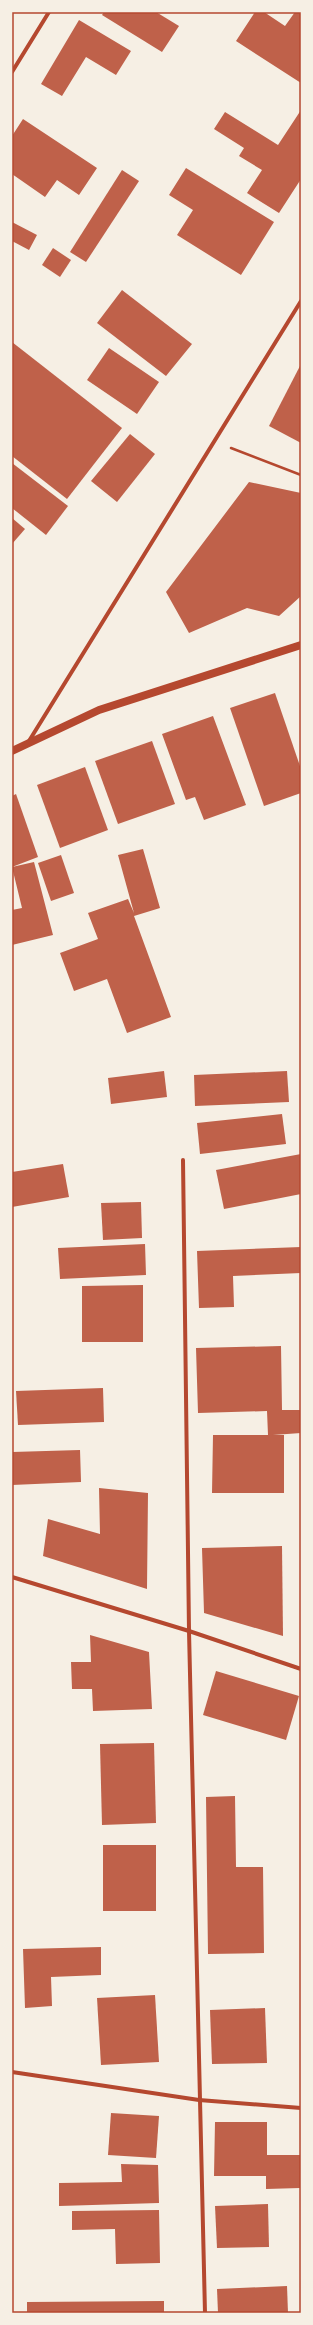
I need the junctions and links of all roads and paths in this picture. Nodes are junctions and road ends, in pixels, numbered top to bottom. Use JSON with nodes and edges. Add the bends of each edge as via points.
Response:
{"nodes":[{"id":1,"x":49,"y":12,"type":"edge"},
{"id":2,"x":12,"y":72,"type":"edge"},
{"id":3,"x":301,"y":301,"type":"edge"},
{"id":4,"x":214,"y":442,"type":"junction"},
{"id":5,"x":301,"y":475,"type":"edge"},
{"id":6,"x":301,"y":645,"type":"edge"},
{"id":7,"x":28,"y":744,"type":"junction"},
{"id":8,"x":12,"y":751,"type":"edge"},
{"id":9,"x":183,"y":1160,"type":"dead end"},
{"id":10,"x":12,"y":1577,"type":"edge"},
{"id":11,"x":189,"y":1631,"type":"junction"},
{"id":12,"x":301,"y":1669,"type":"edge"},
{"id":13,"x":12,"y":2072,"type":"edge"},
{"id":14,"x":199,"y":2100,"type":"junction"},
{"id":15,"x":301,"y":2108,"type":"edge"},
{"id":16,"x":205,"y":2313,"type":"edge"}],
"edges":[{"from":1,"to":2,"type":"street"},
{"from":3,"to":4,"type":"street"},
{"from":4,"to":5,"type":"path"},
{"from":4,"to":7,"type":"street"},
{"from":6,"to":7,"type":"main road","via":[[99,710]]},
{"from":7,"to":8,"type":"main road"},
{"from":9,"to":11,"type":"street"},
{"from":10,"to":11,"type":"street"},
{"from":11,"to":12,"type":"street"},
{"from":11,"to":14,"type":"street"},
{"from":13,"to":14,"type":"street"},
{"from":14,"to":15,"type":"street"},
{"from":14,"to":16,"type":"street"}]}
